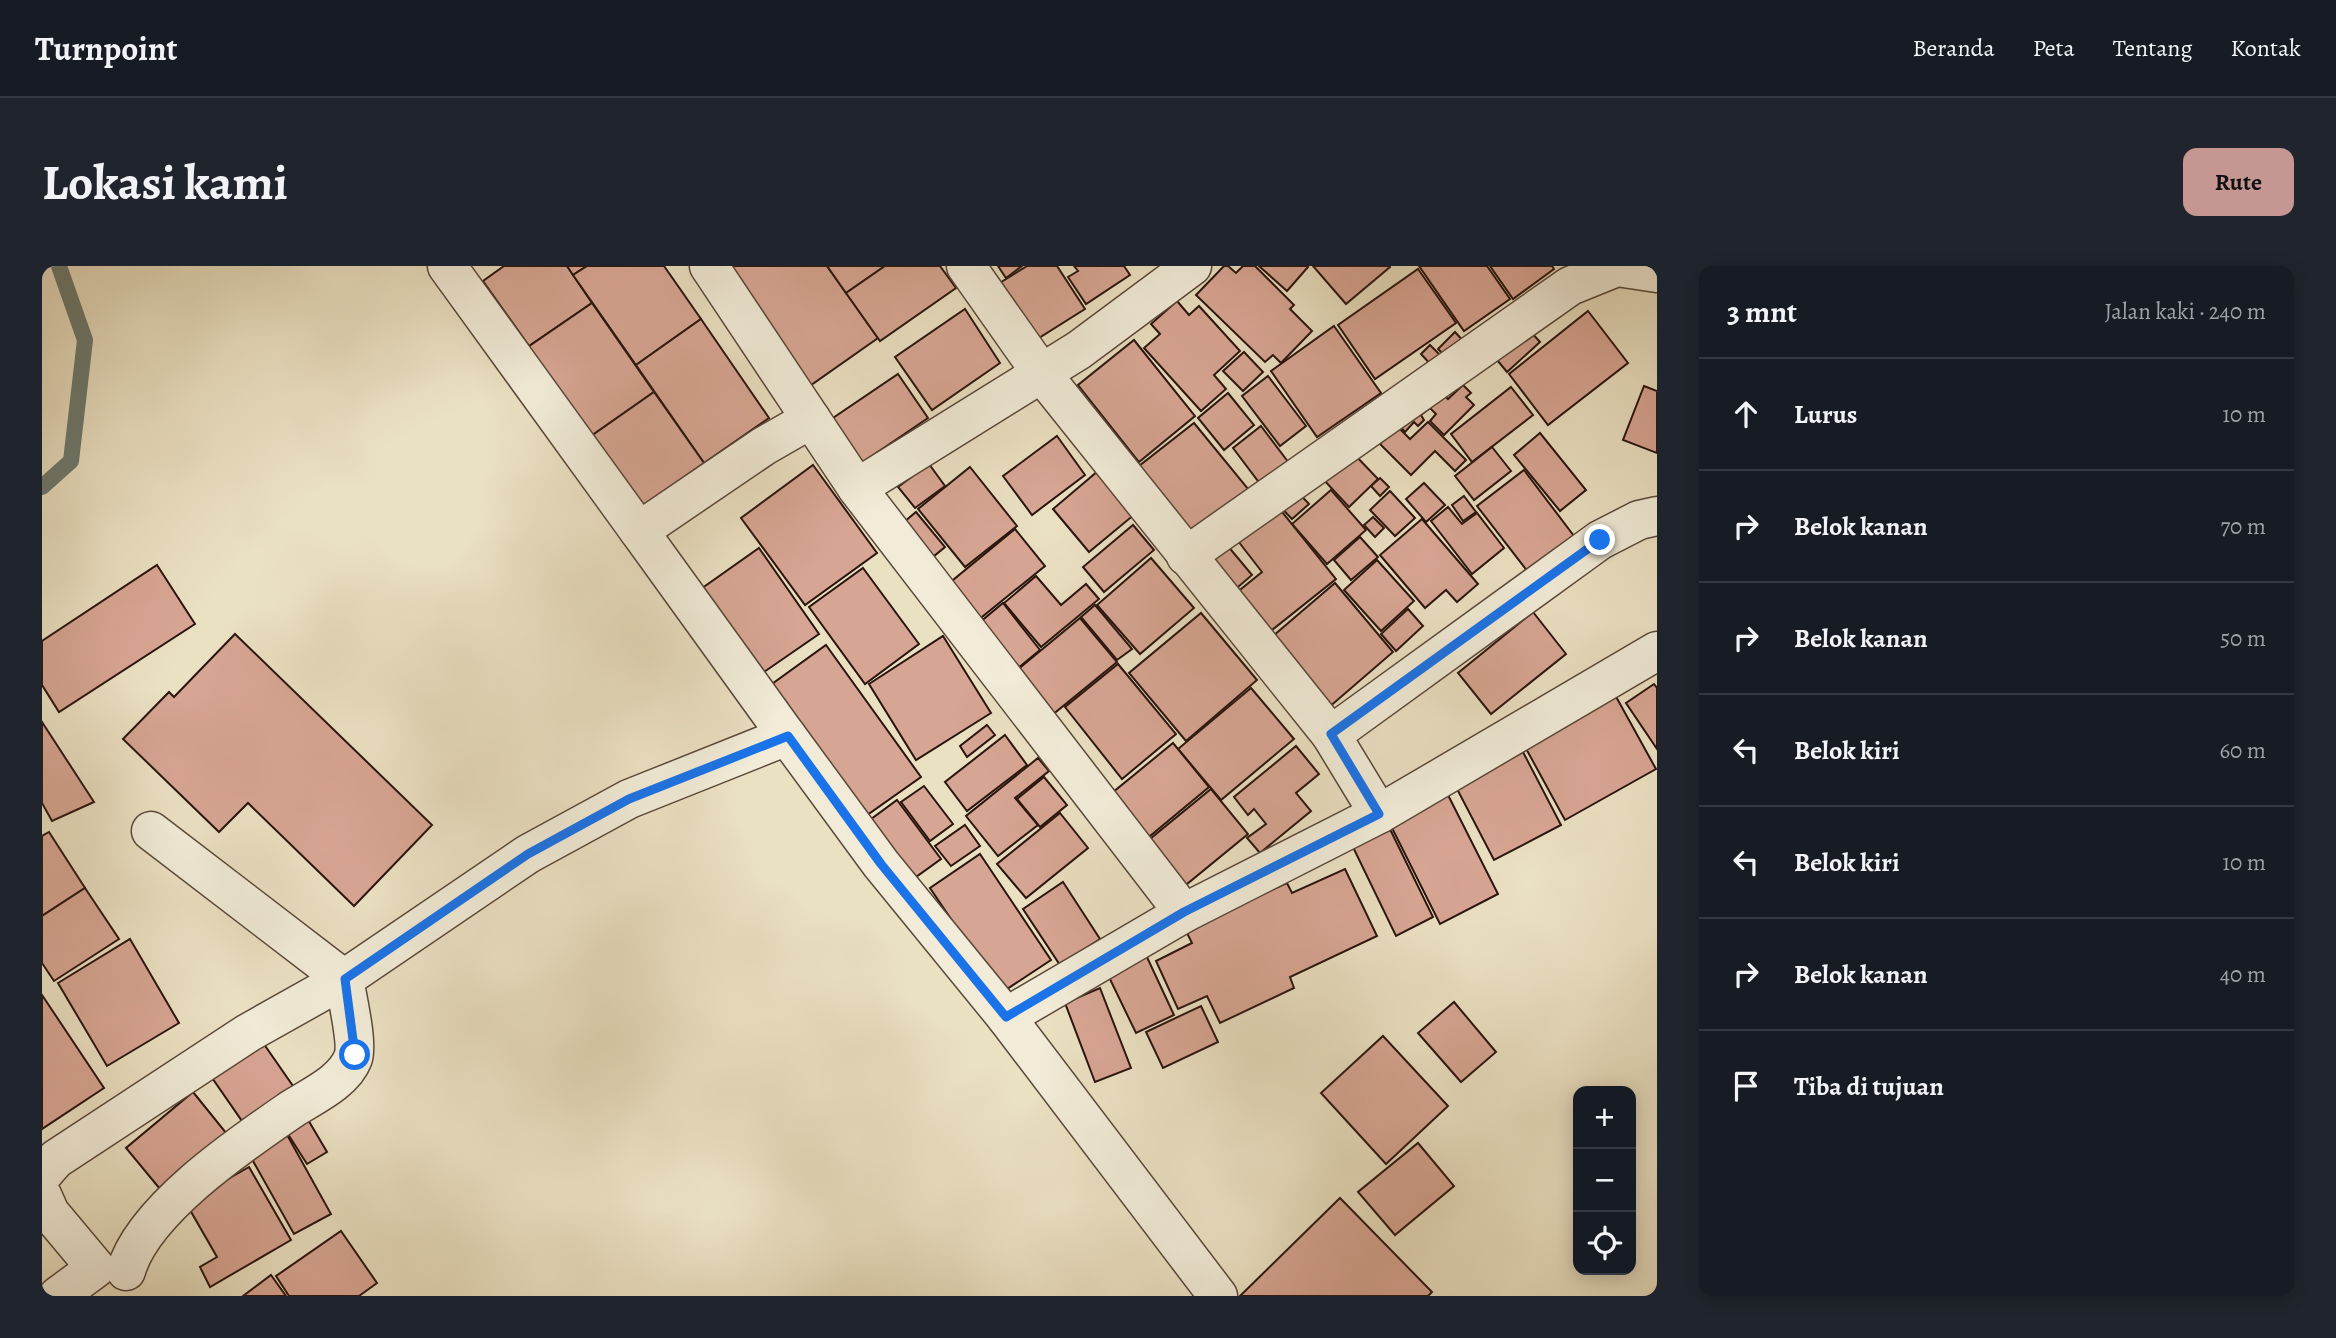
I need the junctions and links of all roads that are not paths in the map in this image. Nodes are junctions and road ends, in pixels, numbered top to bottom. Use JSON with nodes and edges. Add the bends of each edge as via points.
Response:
{"nodes":[{"id":1,"x":447,"y":266,"type":"edge"},
{"id":2,"x":709,"y":266,"type":"edge"},
{"id":3,"x":966,"y":266,"type":"edge"},
{"id":4,"x":1192,"y":266,"type":"edge"},
{"id":5,"x":1657,"y":273,"type":"edge"},
{"id":6,"x":1042,"y":373,"type":"junction"},
{"id":7,"x":811,"y":419,"type":"junction"},
{"id":8,"x":858,"y":488,"type":"junction"},
{"id":9,"x":1657,"y":516,"type":"edge"},
{"id":10,"x":639,"y":531,"type":"junction"},
{"id":11,"x":1186,"y":556,"type":"junction"},
{"id":12,"x":1657,"y":651,"type":"edge"},
{"id":13,"x":1331,"y":734,"type":"junction"},
{"id":14,"x":788,"y":736,"type":"junction"},
{"id":15,"x":1379,"y":814,"type":"junction"},
{"id":16,"x":151,"y":831,"type":"dead end"},
{"id":17,"x":1184,"y":912,"type":"junction"},
{"id":18,"x":345,"y":979,"type":"junction"},
{"id":19,"x":1006,"y":1017,"type":"junction"},
{"id":20,"x":42,"y":1175,"type":"edge"},
{"id":21,"x":42,"y":1195,"type":"edge"},
{"id":22,"x":122,"y":1278,"type":"edge"},
{"id":23,"x":58,"y":1296,"type":"edge"},
{"id":24,"x":1218,"y":1296,"type":"edge"}],
"edges":[{"from":1,"to":10,"type":"street"},
{"from":2,"to":7,"type":"street"},
{"from":3,"to":6,"type":"street"},
{"from":4,"to":6,"type":"street"},
{"from":5,"to":11,"type":"street","via":[[1617,267],[1570,286]]},
{"from":6,"to":8,"type":"street"},
{"from":6,"to":11,"type":"street"},
{"from":7,"to":8,"type":"street"},
{"from":7,"to":10,"type":"street"},
{"from":8,"to":17,"type":"street"},
{"from":9,"to":13,"type":"street","via":[[1600,540]]},
{"from":10,"to":14,"type":"street"},
{"from":11,"to":13,"type":"street"},
{"from":12,"to":15,"type":"street"},
{"from":13,"to":15,"type":"street"},
{"from":14,"to":18,"type":"street","via":[[629,799],[528,854]]},
{"from":14,"to":19,"type":"street","via":[[881,864]]},
{"from":15,"to":17,"type":"street"},
{"from":16,"to":18,"type":"street"},
{"from":17,"to":19,"type":"street"},
{"from":18,"to":20,"type":"street","via":[[248,1033],[56,1159]]},
{"from":18,"to":22,"type":"street","via":[[355,1055],[342,1075],[253,1136],[195,1184],[146,1232]]},
{"from":19,"to":24,"type":"street"},
{"from":21,"to":22,"type":"street","via":[[50,1213]]},
{"from":22,"to":23,"type":"street"}]}
